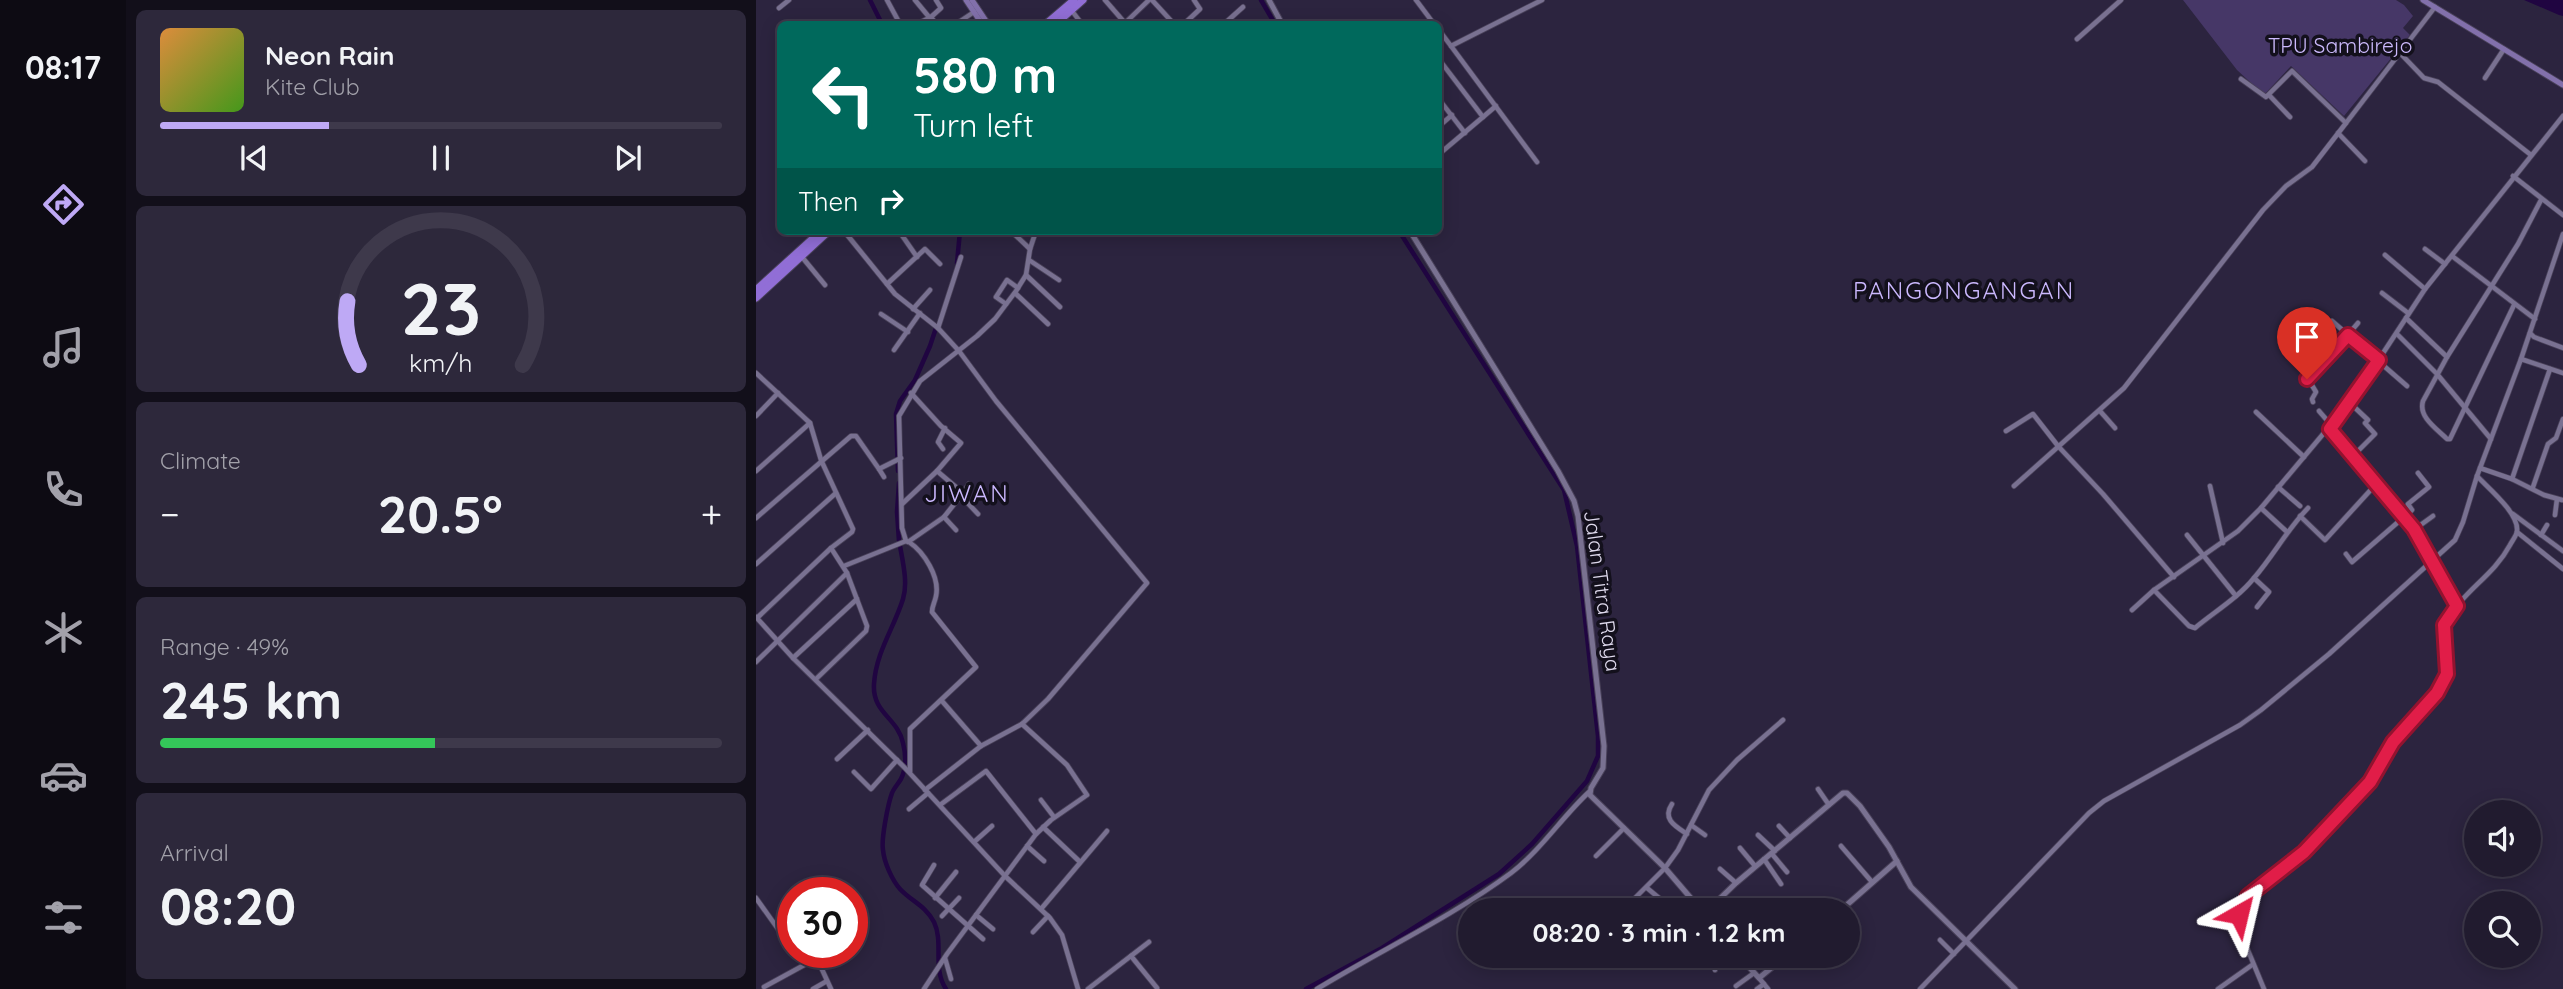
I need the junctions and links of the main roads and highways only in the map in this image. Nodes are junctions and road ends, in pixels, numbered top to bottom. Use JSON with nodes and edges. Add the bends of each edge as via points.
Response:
{"nodes":[{"id":1,"x":966,"y":0,"type":"edge"},
{"id":2,"x":972,"y":0,"type":"edge"},
{"id":3,"x":1074,"y":0,"type":"edge"},
{"id":4,"x":1083,"y":0,"type":"edge"},
{"id":5,"x":2424,"y":0,"type":"edge"},
{"id":6,"x":980,"y":21,"type":"edge"},
{"id":7,"x":986,"y":21,"type":"edge"},
{"id":8,"x":1050,"y":21,"type":"edge"},
{"id":9,"x":1060,"y":21,"type":"edge"},
{"id":10,"x":2563,"y":85,"type":"edge"},
{"id":11,"x":817,"y":235,"type":"edge"},
{"id":12,"x":825,"y":235,"type":"edge"},
{"id":13,"x":779,"y":273,"type":"junction"},
{"id":14,"x":756,"y":290,"type":"edge"},
{"id":15,"x":756,"y":298,"type":"edge"}],
"edges":[{"from":1,"to":6,"type":"main road"},
{"from":2,"to":7,"type":"main road"},
{"from":3,"to":8,"type":"highway"},
{"from":4,"to":9,"type":"highway"},
{"from":5,"to":10,"type":"main road"},
{"from":11,"to":13,"type":"highway"},
{"from":12,"to":13,"type":"highway"},
{"from":13,"to":14,"type":"highway"},
{"from":13,"to":15,"type":"highway"}]}
